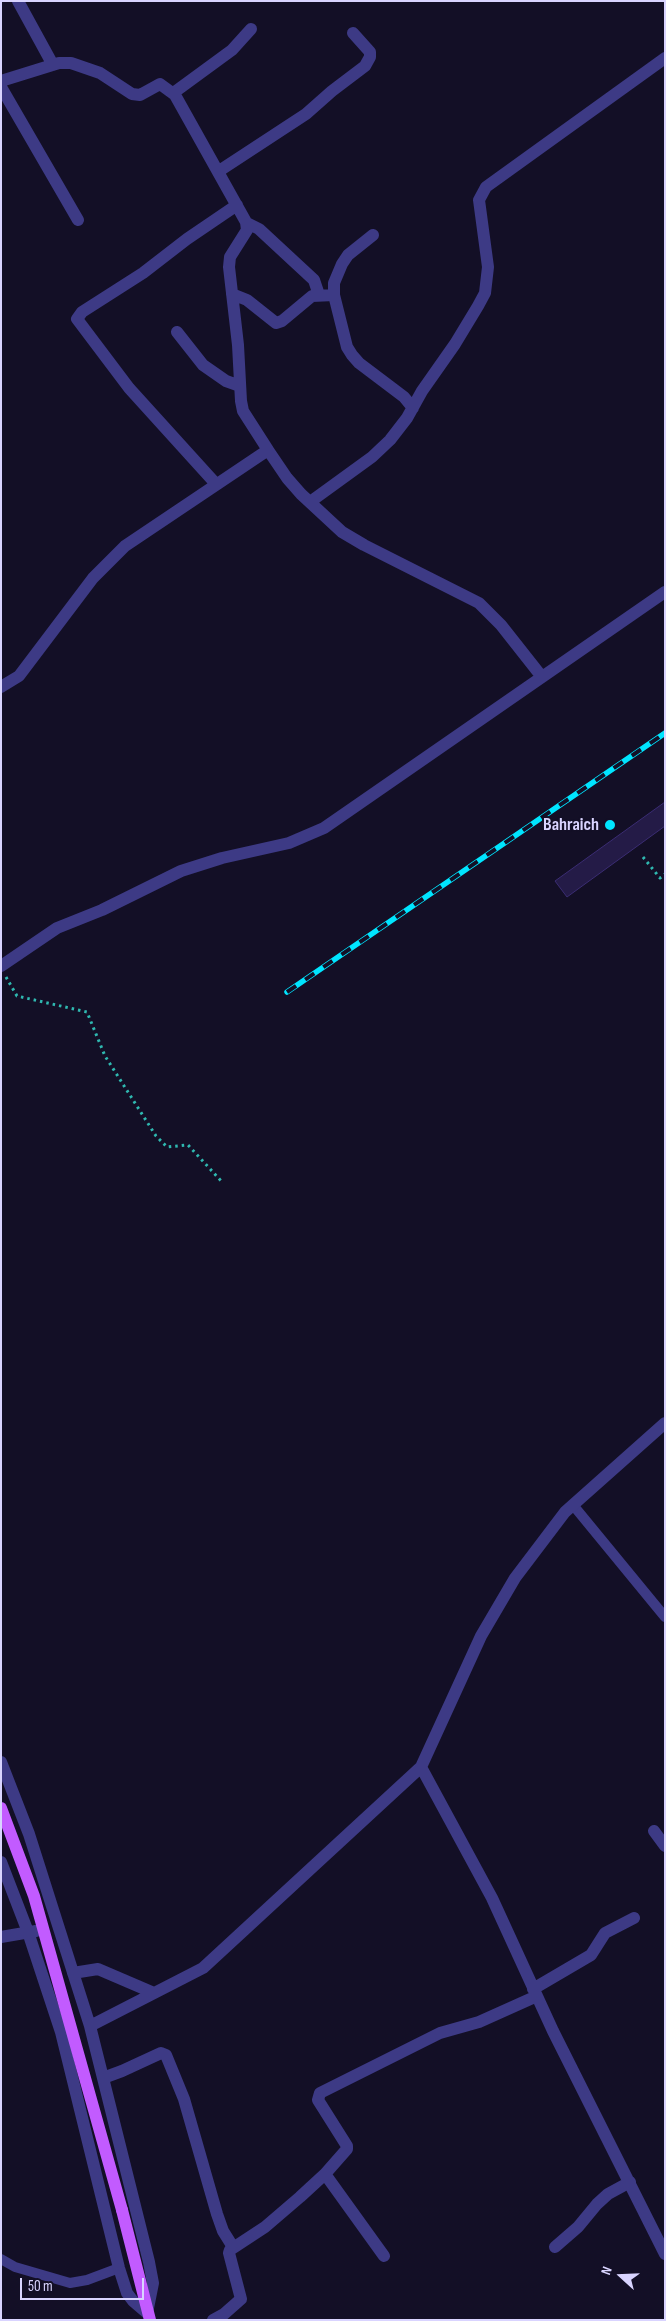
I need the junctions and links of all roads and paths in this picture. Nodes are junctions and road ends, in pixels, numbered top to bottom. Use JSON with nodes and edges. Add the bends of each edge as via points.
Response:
{"nodes":[{"id":1,"x":18,"y":1,"type":"edge"},
{"id":2,"x":251,"y":28,"type":"dead end"},
{"id":3,"x":353,"y":33,"type":"dead end"},
{"id":4,"x":665,"y":58,"type":"edge"},
{"id":5,"x":53,"y":65,"type":"junction"},
{"id":6,"x":1,"y":81,"type":"edge"},
{"id":7,"x":1,"y":87,"type":"edge"},
{"id":8,"x":175,"y":95,"type":"junction"},
{"id":9,"x":219,"y":171,"type":"junction"},
{"id":10,"x":237,"y":205,"type":"junction"},
{"id":11,"x":78,"y":220,"type":"dead end"},
{"id":12,"x":247,"y":223,"type":"junction"},
{"id":13,"x":373,"y":235,"type":"dead end"},
{"id":14,"x":232,"y":294,"type":"junction"},
{"id":15,"x":319,"y":294,"type":"junction"},
{"id":16,"x":334,"y":295,"type":"junction"},
{"id":17,"x":177,"y":332,"type":"dead end"},
{"id":18,"x":240,"y":386,"type":"junction"},
{"id":19,"x":413,"y":408,"type":"junction"},
{"id":20,"x":268,"y":450,"type":"junction"},
{"id":21,"x":216,"y":484,"type":"junction"},
{"id":22,"x":310,"y":502,"type":"junction"},
{"id":23,"x":665,"y":592,"type":"edge"},
{"id":24,"x":542,"y":677,"type":"junction"},
{"id":25,"x":1,"y":687,"type":"edge"},
{"id":26,"x":643,"y":857,"type":"dead end"},
{"id":27,"x":665,"y":874,"type":"edge"},
{"id":28,"x":3,"y":971,"type":"edge"},
{"id":29,"x":223,"y":1183,"type":"dead end"},
{"id":30,"x":665,"y":1423,"type":"edge"},
{"id":31,"x":573,"y":1505,"type":"junction"},
{"id":32,"x":665,"y":1616,"type":"edge"},
{"id":33,"x":1,"y":1762,"type":"edge"},
{"id":34,"x":421,"y":1766,"type":"junction"},
{"id":35,"x":1,"y":1808,"type":"edge"},
{"id":36,"x":654,"y":1831,"type":"dead end"},
{"id":37,"x":665,"y":1846,"type":"edge"},
{"id":38,"x":1,"y":1862,"type":"edge"},
{"id":39,"x":634,"y":1918,"type":"dead end"},
{"id":40,"x":60,"y":1931,"type":"junction"},
{"id":41,"x":28,"y":1932,"type":"junction"},
{"id":42,"x":1,"y":1937,"type":"edge"},
{"id":43,"x":73,"y":1973,"type":"junction"},
{"id":44,"x":154,"y":1992,"type":"junction"},
{"id":45,"x":535,"y":1992,"type":"junction"},
{"id":46,"x":90,"y":2026,"type":"junction"},
{"id":47,"x":103,"y":2078,"type":"junction"},
{"id":48,"x":325,"y":2174,"type":"junction"},
{"id":49,"x":630,"y":2182,"type":"junction"},
{"id":50,"x":233,"y":2247,"type":"junction"},
{"id":51,"x":555,"y":2247,"type":"dead end"},
{"id":52,"x":665,"y":2254,"type":"edge"},
{"id":53,"x":384,"y":2256,"type":"dead end"},
{"id":54,"x":1,"y":2258,"type":"edge"},
{"id":55,"x":119,"y":2268,"type":"junction"},
{"id":56,"x":148,"y":2316,"type":"edge"},
{"id":57,"x":213,"y":2320,"type":"edge"}],
"edges":[{"from":1,"to":5,"type":"street"},
{"from":2,"to":8,"type":"street","via":[[232,50],[176,91]]},
{"from":3,"to":9,"type":"street","via":[[370,52],[365,66],[306,114]]},
{"from":4,"to":19,"type":"street","via":[[486,187],[479,200],[488,267],[484,293]]},
{"from":5,"to":6,"type":"street"},
{"from":5,"to":8,"type":"street","via":[[71,63],[81,66],[100,73],[137,95],[160,84]]},
{"from":7,"to":11,"type":"street"},
{"from":8,"to":9,"type":"street"},
{"from":9,"to":10,"type":"street"},
{"from":10,"to":12,"type":"street"},
{"from":10,"to":21,"type":"street","via":[[82,312],[77,319],[129,388]]},
{"from":12,"to":14,"type":"street","via":[[247,230],[229,261]]},
{"from":12,"to":15,"type":"street","via":[[260,228],[314,280]]},
{"from":13,"to":16,"type":"street","via":[[342,264],[334,283]]},
{"from":14,"to":15,"type":"street","via":[[247,300],[276,323]]},
{"from":14,"to":18,"type":"street"},
{"from":15,"to":16,"type":"street"},
{"from":16,"to":19,"type":"street","via":[[352,355],[358,363],[404,396]]},
{"from":17,"to":18,"type":"street","via":[[203,365],[226,381]]},
{"from":18,"to":20,"type":"street","via":[[243,411]]},
{"from":19,"to":22,"type":"street","via":[[390,440],[372,457]]},
{"from":20,"to":21,"type":"street"},
{"from":20,"to":22,"type":"street","via":[[287,478]]},
{"from":21,"to":25,"type":"street","via":[[125,546],[93,578],[19,676]]},
{"from":22,"to":24,"type":"street","via":[[342,532],[479,603]]},
{"from":23,"to":24,"type":"street"},
{"from":24,"to":28,"type":"street","via":[[396,780],[306,837],[181,871],[57,928]]},
{"from":26,"to":27,"type":"path","via":[[660,878]]},
{"from":28,"to":29,"type":"path","via":[[17,996],[87,1012],[105,1056],[156,1136],[167,1147],[188,1145]]},
{"from":30,"to":31,"type":"street"},
{"from":31,"to":32,"type":"lane"},
{"from":31,"to":34,"type":"street","via":[[510,1586],[482,1636]]},
{"from":33,"to":40,"type":"street","via":[[29,1834]]},
{"from":34,"to":44,"type":"street","via":[[203,1968]]},
{"from":34,"to":45,"type":"street","via":[[492,1898]]},
{"from":35,"to":56,"type":"main road","bridge":true,"via":[[34,1896],[122,2210]]},
{"from":36,"to":37,"type":"street"},
{"from":38,"to":41,"type":"street"},
{"from":39,"to":45,"type":"street","via":[[605,1933],[592,1955]]},
{"from":40,"to":41,"type":"street"},
{"from":40,"to":43,"type":"street"},
{"from":41,"to":42,"type":"street"},
{"from":41,"to":55,"type":"street","via":[[61,2032]]},
{"from":43,"to":44,"type":"street","via":[[98,1969]]},
{"from":43,"to":46,"type":"street"},
{"from":44,"to":46,"type":"street"},
{"from":45,"to":48,"type":"street","via":[[478,2022],[440,2033],[323,2090],[318,2100],[347,2146]]},
{"from":45,"to":49,"type":"street"},
{"from":46,"to":47,"type":"street"},
{"from":47,"to":50,"type":"street","via":[[161,2053],[166,2055],[184,2099],[217,2214]]},
{"from":47,"to":56,"type":"street","via":[[153,2283]]},
{"from":48,"to":50,"type":"street","via":[[265,2227]]},
{"from":48,"to":53,"type":"street"},
{"from":49,"to":51,"type":"street","via":[[608,2194]]},
{"from":49,"to":52,"type":"street"},
{"from":50,"to":57,"type":"street","via":[[229,2253],[241,2299]]},
{"from":54,"to":55,"type":"lane","via":[[30,2272],[70,2283]]},
{"from":55,"to":56,"type":"street","via":[[127,2293]]}]}
